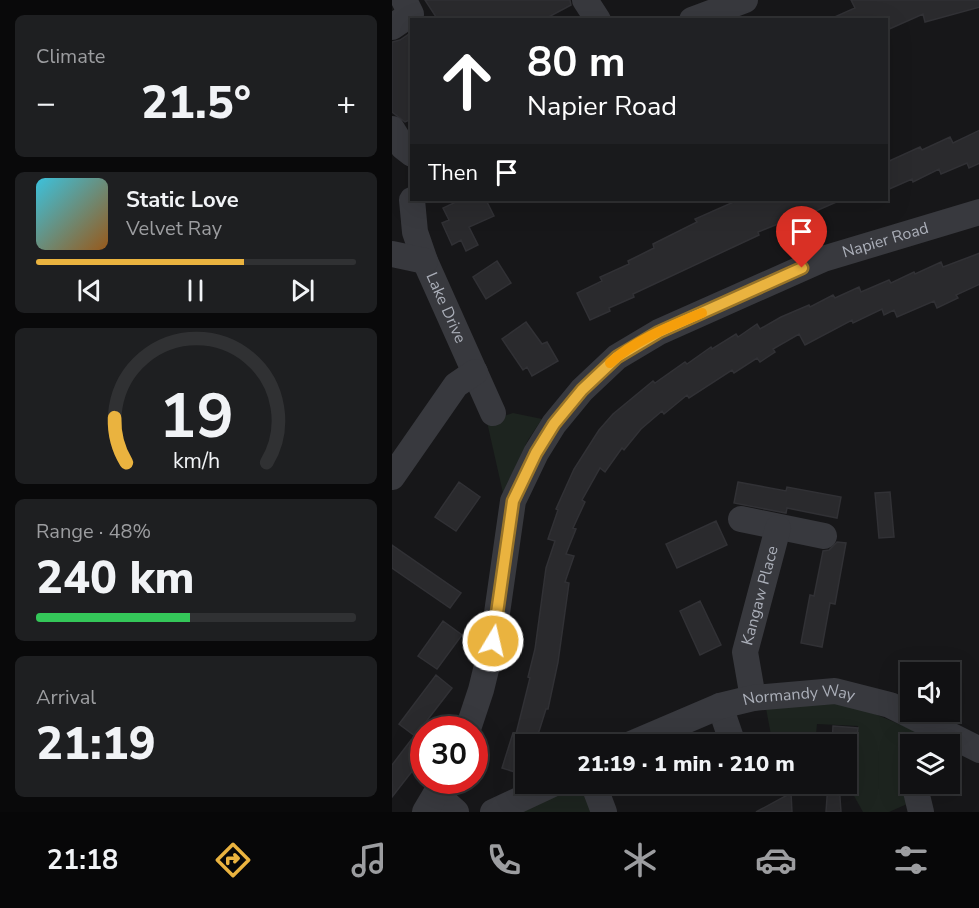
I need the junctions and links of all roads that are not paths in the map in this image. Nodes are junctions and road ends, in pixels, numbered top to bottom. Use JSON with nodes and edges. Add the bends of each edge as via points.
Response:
{"nodes":[{"id":1,"x":404,"y":0,"type":"edge"},
{"id":2,"x":585,"y":0,"type":"edge"},
{"id":3,"x":745,"y":0,"type":"edge"},
{"id":4,"x":597,"y":18,"type":"edge"},
{"id":5,"x":697,"y":18,"type":"edge"},
{"id":6,"x":392,"y":27,"type":"edge"},
{"id":7,"x":392,"y":129,"type":"edge"},
{"id":8,"x":410,"y":152,"type":"edge"},
{"id":9,"x":412,"y":201,"type":"edge"},
{"id":10,"x":980,"y":213,"type":"edge"},
{"id":11,"x":392,"y":254,"type":"edge"},
{"id":12,"x":425,"y":261,"type":"junction"},
{"id":13,"x":475,"y":372,"type":"junction"},
{"id":14,"x":493,"y":413,"type":"dead end"},
{"id":15,"x":392,"y":477,"type":"edge"},
{"id":16,"x":741,"y":519,"type":"dead end"},
{"id":17,"x":778,"y":528,"type":"junction"},
{"id":18,"x":824,"y":536,"type":"dead end"},
{"id":19,"x":753,"y":698,"type":"junction"},
{"id":20,"x":720,"y":706,"type":"junction"},
{"id":21,"x":472,"y":716,"type":"edge"},
{"id":22,"x":654,"y":734,"type":"edge"},
{"id":23,"x":730,"y":734,"type":"edge"},
{"id":24,"x":930,"y":734,"type":"edge"},
{"id":25,"x":531,"y":794,"type":"edge"},
{"id":26,"x":597,"y":794,"type":"edge"},
{"id":27,"x":917,"y":794,"type":"edge"},
{"id":28,"x":435,"y":795,"type":"edge"},
{"id":29,"x":456,"y":812,"type":"edge"},
{"id":30,"x":493,"y":812,"type":"edge"},
{"id":31,"x":604,"y":812,"type":"edge"},
{"id":32,"x":921,"y":812,"type":"edge"}],
"edges":[{"from":1,"to":6,"type":"street","via":[[411,14]]},
{"from":2,"to":4,"type":"street"},
{"from":3,"to":5,"type":"street"},
{"from":7,"to":8,"type":"street"},
{"from":9,"to":12,"type":"street","name":"Lake Drive","via":[[415,232]]},
{"from":10,"to":21,"type":"street","name":"Napier Road","via":[[823,259],[659,332],[617,357],[582,390],[554,424],[513,501],[493,641]]},
{"from":11,"to":12,"type":"street"},
{"from":12,"to":13,"type":"street","name":"Lake Drive"},
{"from":13,"to":14,"type":"street","name":"Lake Drive"},
{"from":13,"to":15,"type":"street","via":[[456,384]]},
{"from":16,"to":17,"type":"street","name":"Kangaw Place"},
{"from":17,"to":18,"type":"street","name":"Kangaw Place"},
{"from":17,"to":19,"type":"street","name":"Kangaw Place","via":[[745,652]]},
{"from":19,"to":20,"type":"street","name":"Normandy Way"},
{"from":19,"to":24,"type":"street","name":"Normandy Way","via":[[834,691],[890,705]]},
{"from":20,"to":22,"type":"street","name":"Normandy Way"},
{"from":20,"to":23,"type":"street"},
{"from":25,"to":30,"type":"street"},
{"from":26,"to":31,"type":"street"},
{"from":27,"to":32,"type":"street"},
{"from":28,"to":29,"type":"street"}]}
